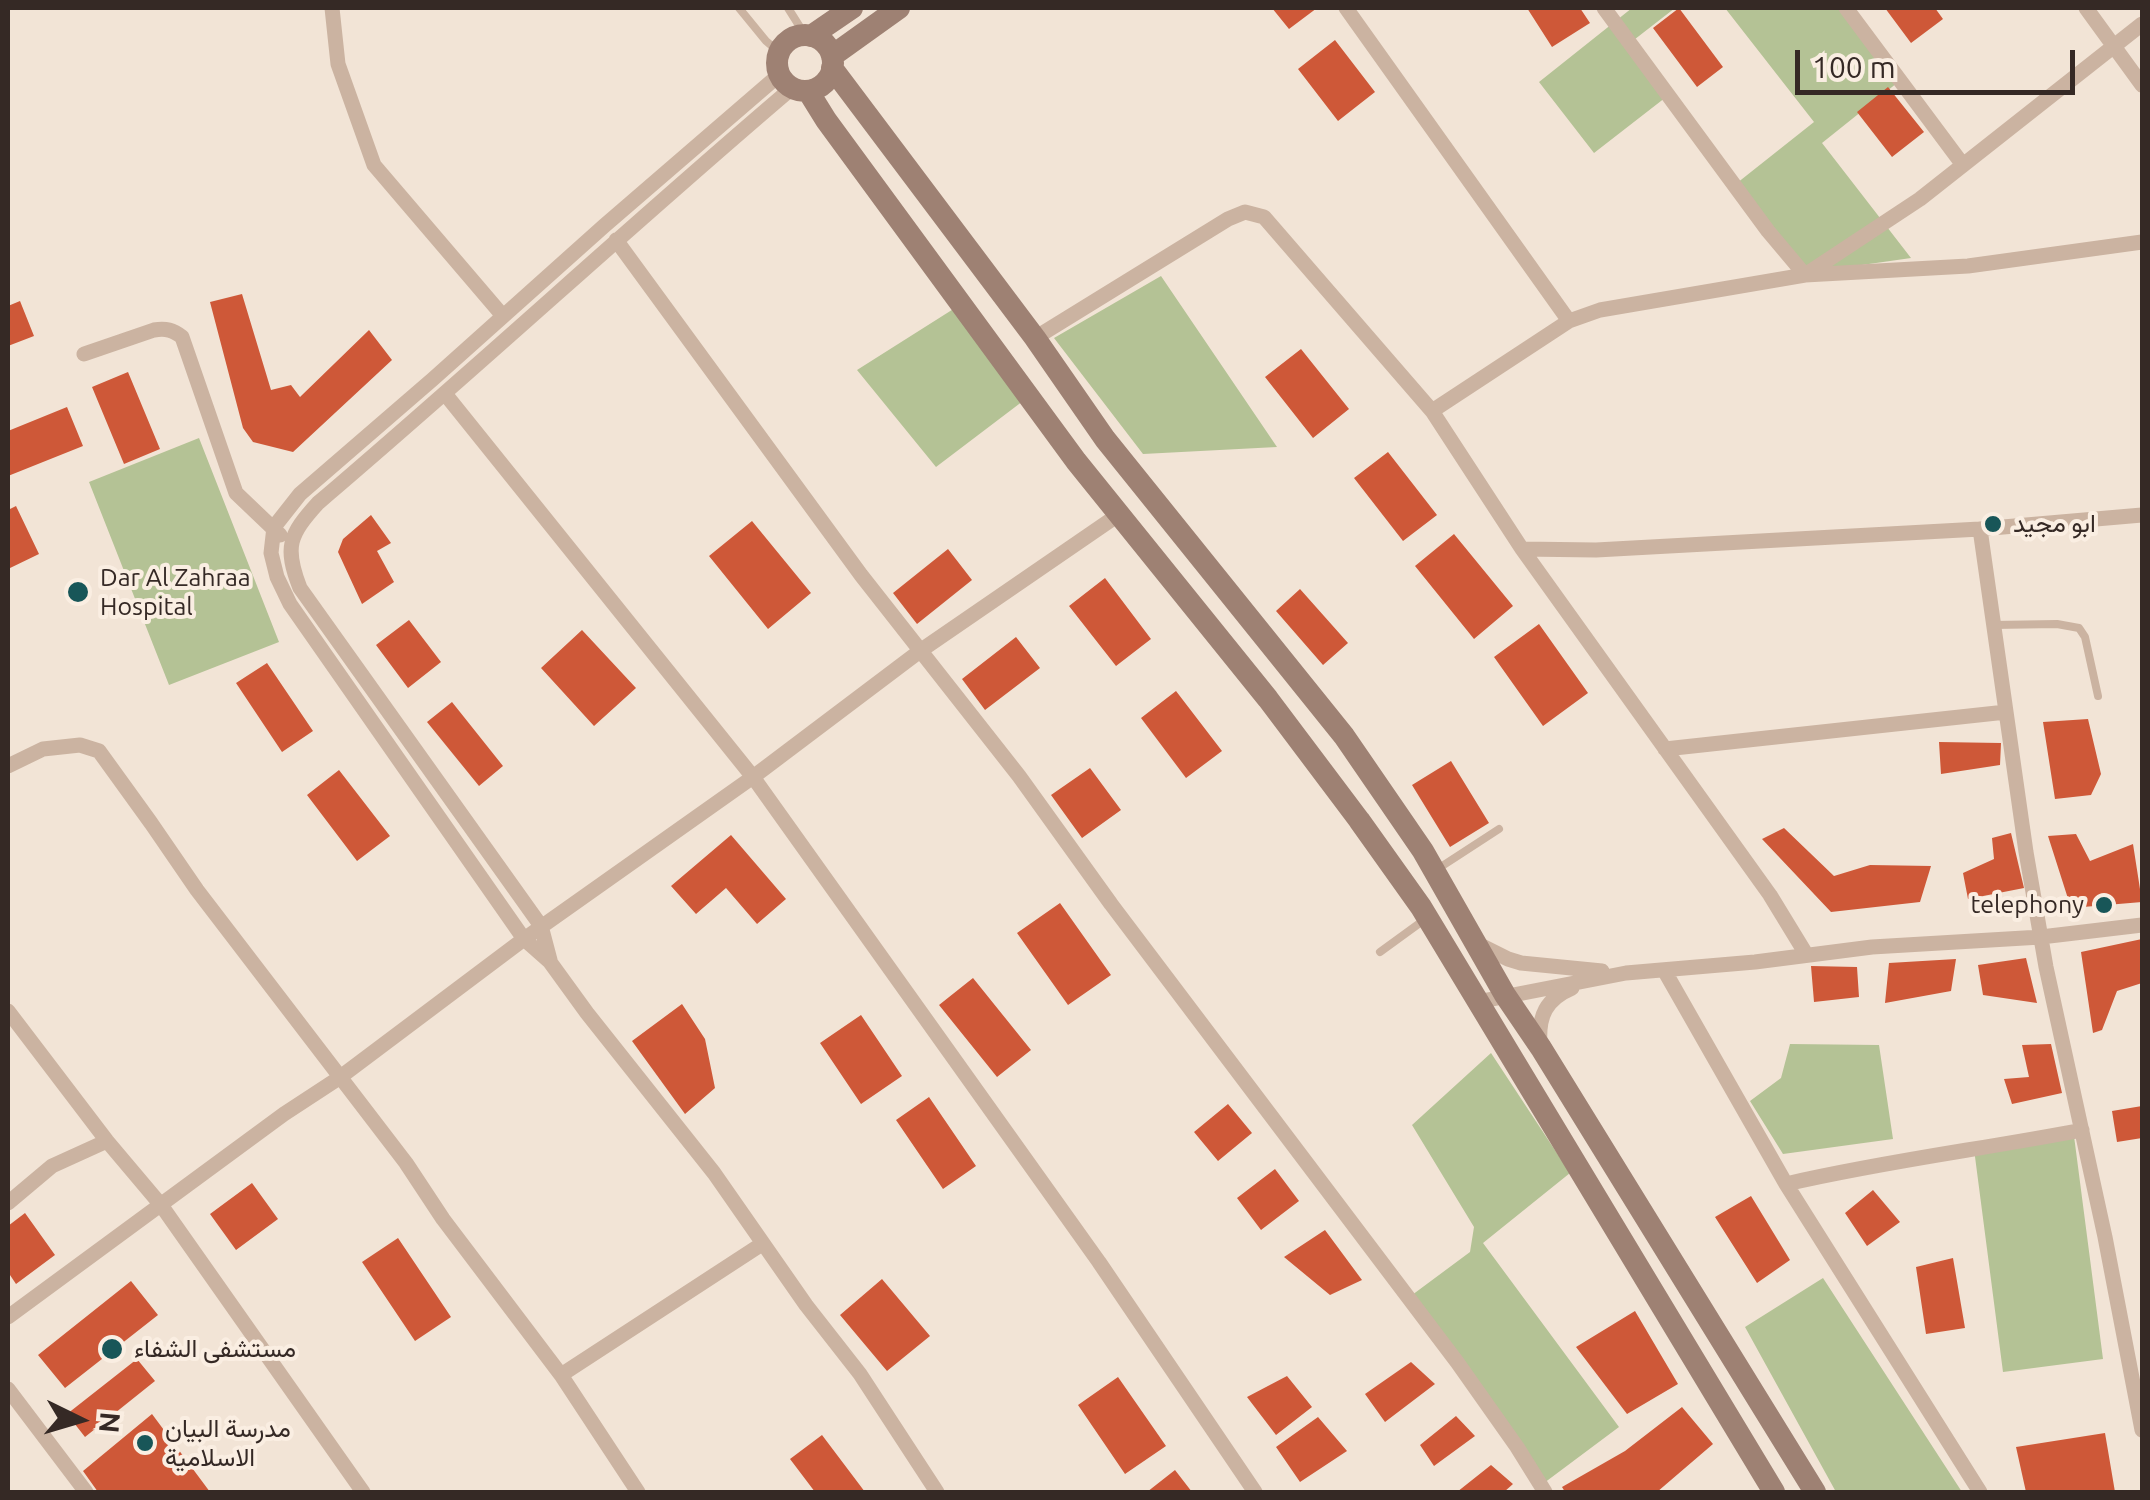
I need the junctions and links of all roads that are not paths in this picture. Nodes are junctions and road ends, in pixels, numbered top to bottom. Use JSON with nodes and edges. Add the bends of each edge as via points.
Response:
{"nodes":[{"id":1,"x":332,"y":8,"type":"edge"},
{"id":2,"x":739,"y":8,"type":"edge"},
{"id":3,"x":788,"y":8,"type":"edge"},
{"id":4,"x":852,"y":8,"type":"edge"},
{"id":5,"x":899,"y":8,"type":"edge"},
{"id":6,"x":1346,"y":8,"type":"edge"},
{"id":7,"x":1604,"y":8,"type":"edge"},
{"id":8,"x":1846,"y":8,"type":"edge"},
{"id":9,"x":2086,"y":8,"type":"edge"},
{"id":10,"x":2142,"y":24,"type":"edge"},
{"id":11,"x":808,"y":36,"type":"junction"},
{"id":12,"x":2114,"y":46,"type":"junction"},
{"id":13,"x":832,"y":62,"type":"junction"},
{"id":14,"x":790,"y":77,"type":"junction"},
{"id":15,"x":2142,"y":85,"type":"edge"},
{"id":16,"x":1963,"y":164,"type":"junction"},
{"id":17,"x":616,"y":240,"type":"junction"},
{"id":18,"x":2142,"y":242,"type":"edge"},
{"id":19,"x":1805,"y":276,"type":"junction"},
{"id":20,"x":521,"y":300,"type":"junction"},
{"id":21,"x":534,"y":315,"type":"junction"},
{"id":22,"x":503,"y":316,"type":"junction"},
{"id":23,"x":1569,"y":321,"type":"junction"},
{"id":24,"x":1036,"y":338,"type":"junction"},
{"id":25,"x":84,"y":354,"type":"dead end"},
{"id":26,"x":446,"y":394,"type":"junction"},
{"id":27,"x":1432,"y":411,"type":"junction"},
{"id":28,"x":1105,"y":439,"type":"junction"},
{"id":29,"x":1076,"y":461,"type":"junction"},
{"id":30,"x":2142,"y":515,"type":"edge"},
{"id":31,"x":1118,"y":516,"type":"junction"},
{"id":32,"x":274,"y":528,"type":"junction"},
{"id":33,"x":1980,"y":529,"type":"junction"},
{"id":34,"x":290,"y":547,"type":"junction"},
{"id":35,"x":1522,"y":549,"type":"junction"},
{"id":36,"x":1993,"y":624,"type":"junction"},
{"id":37,"x":920,"y":651,"type":"junction"},
{"id":38,"x":2098,"y":696,"type":"dead end"},
{"id":39,"x":2006,"y":712,"type":"junction"},
{"id":40,"x":1665,"y":749,"type":"junction"},
{"id":41,"x":8,"y":766,"type":"edge"},
{"id":42,"x":753,"y":777,"type":"junction"},
{"id":43,"x":1499,"y":829,"type":"dead end"},
{"id":44,"x":1434,"y":871,"type":"junction"},
{"id":45,"x":1428,"y":918,"type":"junction"},
{"id":46,"x":2142,"y":925,"type":"edge"},
{"id":47,"x":541,"y":926,"type":"junction"},
{"id":48,"x":1470,"y":932,"type":"junction"},
{"id":49,"x":2041,"y":936,"type":"junction"},
{"id":50,"x":524,"y":938,"type":"junction"},
{"id":51,"x":1380,"y":952,"type":"dead end"},
{"id":52,"x":1806,"y":954,"type":"junction"},
{"id":53,"x":550,"y":962,"type":"junction"},
{"id":54,"x":1664,"y":970,"type":"junction"},
{"id":55,"x":1626,"y":973,"type":"junction"},
{"id":56,"x":1505,"y":995,"type":"junction"},
{"id":57,"x":1477,"y":1002,"type":"junction"},
{"id":58,"x":8,"y":1011,"type":"edge"},
{"id":59,"x":1541,"y":1048,"type":"junction"},
{"id":60,"x":339,"y":1078,"type":"junction"},
{"id":61,"x":2082,"y":1130,"type":"junction"},
{"id":62,"x":106,"y":1141,"type":"junction"},
{"id":63,"x":1786,"y":1184,"type":"junction"},
{"id":64,"x":8,"y":1203,"type":"edge"},
{"id":65,"x":160,"y":1205,"type":"junction"},
{"id":66,"x":762,"y":1244,"type":"junction"},
{"id":67,"x":8,"y":1317,"type":"edge"},
{"id":68,"x":561,"y":1376,"type":"junction"},
{"id":69,"x":8,"y":1388,"type":"edge"},
{"id":70,"x":2142,"y":1430,"type":"edge"},
{"id":71,"x":86,"y":1492,"type":"edge"},
{"id":72,"x":364,"y":1492,"type":"edge"},
{"id":73,"x":638,"y":1492,"type":"edge"},
{"id":74,"x":937,"y":1492,"type":"edge"},
{"id":75,"x":1254,"y":1492,"type":"edge"},
{"id":76,"x":1544,"y":1492,"type":"edge"},
{"id":77,"x":1774,"y":1492,"type":"edge"},
{"id":78,"x":1815,"y":1492,"type":"edge"},
{"id":79,"x":1980,"y":1492,"type":"edge"}],
"edges":[{"from":1,"to":22,"type":"street","via":[[338,64],[374,166]]},
{"from":2,"to":14,"type":"lane"},
{"from":3,"to":11,"type":"lane"},
{"from":4,"to":11,"type":"street"},
{"from":5,"to":13,"type":"street"},
{"from":6,"to":23,"type":"street"},
{"from":7,"to":19,"type":"street"},
{"from":8,"to":16,"type":"street"},
{"from":9,"to":12,"type":"street"},
{"from":10,"to":12,"type":"street"},
{"from":11,"to":13,"type":"street","via":[[824,43]]},
{"from":11,"to":14,"type":"street","via":[[786,43]]},
{"from":12,"to":15,"type":"street"},
{"from":12,"to":16,"type":"street"},
{"from":13,"to":14,"type":"street","via":[[824,84]]},
{"from":13,"to":24,"type":"street"},
{"from":14,"to":17,"type":"street"},
{"from":14,"to":20,"type":"street"},
{"from":14,"to":29,"type":"street"},
{"from":16,"to":19,"type":"street"},
{"from":17,"to":21,"type":"street"},
{"from":17,"to":37,"type":"street"},
{"from":18,"to":19,"type":"street","via":[[1968,266]]},
{"from":19,"to":23,"type":"street"},
{"from":20,"to":21,"type":"street"},
{"from":20,"to":22,"type":"street"},
{"from":21,"to":26,"type":"street"},
{"from":22,"to":32,"type":"street","via":[[300,494]]},
{"from":23,"to":27,"type":"street"},
{"from":24,"to":27,"type":"street","via":[[1246,212],[1264,217]]},
{"from":24,"to":28,"type":"street"},
{"from":25,"to":32,"type":"street","via":[[165,328],[182,337],[236,493]]},
{"from":26,"to":34,"type":"street","via":[[318,503]]},
{"from":26,"to":42,"type":"street"},
{"from":27,"to":35,"type":"street"},
{"from":28,"to":29,"type":"street"},
{"from":28,"to":44,"type":"street","via":[[1322,706]]},
{"from":29,"to":31,"type":"street"},
{"from":30,"to":33,"type":"street"},
{"from":31,"to":37,"type":"street"},
{"from":31,"to":45,"type":"street","via":[[1301,741]]},
{"from":32,"to":34,"type":"street"},
{"from":32,"to":50,"type":"street","via":[[277,577],[290,604]]},
{"from":33,"to":35,"type":"street"},
{"from":33,"to":36,"type":"street"},
{"from":34,"to":47,"type":"street","via":[[300,588]]},
{"from":35,"to":40,"type":"street"},
{"from":36,"to":38,"type":"lane","via":[[2079,628]]},
{"from":36,"to":39,"type":"street"},
{"from":37,"to":42,"type":"street"},
{"from":37,"to":76,"type":"street","via":[[1457,1362]]},
{"from":39,"to":40,"type":"street"},
{"from":39,"to":49,"type":"street"},
{"from":40,"to":52,"type":"street"},
{"from":41,"to":60,"type":"street","via":[[42,748],[80,745],[99,752]]},
{"from":42,"to":47,"type":"street"},
{"from":42,"to":75,"type":"street","via":[[1100,1262]]},
{"from":43,"to":44,"type":"lane"},
{"from":44,"to":48,"type":"street"},
{"from":45,"to":51,"type":"lane"},
{"from":45,"to":57,"type":"street"},
{"from":46,"to":49,"type":"street"},
{"from":47,"to":50,"type":"street"},
{"from":47,"to":53,"type":"street"},
{"from":48,"to":55,"type":"street","via":[[1493,953],[1521,963]]},
{"from":48,"to":56,"type":"street"},
{"from":49,"to":52,"type":"street"},
{"from":49,"to":61,"type":"street"},
{"from":50,"to":53,"type":"street"},
{"from":50,"to":60,"type":"street"},
{"from":52,"to":54,"type":"street"},
{"from":53,"to":66,"type":"street"},
{"from":54,"to":55,"type":"street"},
{"from":54,"to":63,"type":"street"},
{"from":55,"to":56,"type":"street"},
{"from":55,"to":59,"type":"street","via":[[1560,993],[1546,1004]]},
{"from":56,"to":57,"type":"street"},
{"from":56,"to":59,"type":"street"},
{"from":57,"to":77,"type":"street"},
{"from":58,"to":62,"type":"street"},
{"from":59,"to":78,"type":"street"},
{"from":60,"to":65,"type":"street"},
{"from":60,"to":68,"type":"street"},
{"from":61,"to":63,"type":"street"},
{"from":61,"to":70,"type":"street"},
{"from":62,"to":64,"type":"street","via":[[52,1166]]},
{"from":62,"to":65,"type":"street"},
{"from":63,"to":79,"type":"street"},
{"from":65,"to":67,"type":"street"},
{"from":65,"to":72,"type":"street"},
{"from":66,"to":68,"type":"street"},
{"from":66,"to":74,"type":"street","via":[[860,1374]]},
{"from":68,"to":73,"type":"street"},
{"from":69,"to":71,"type":"street"}]}
